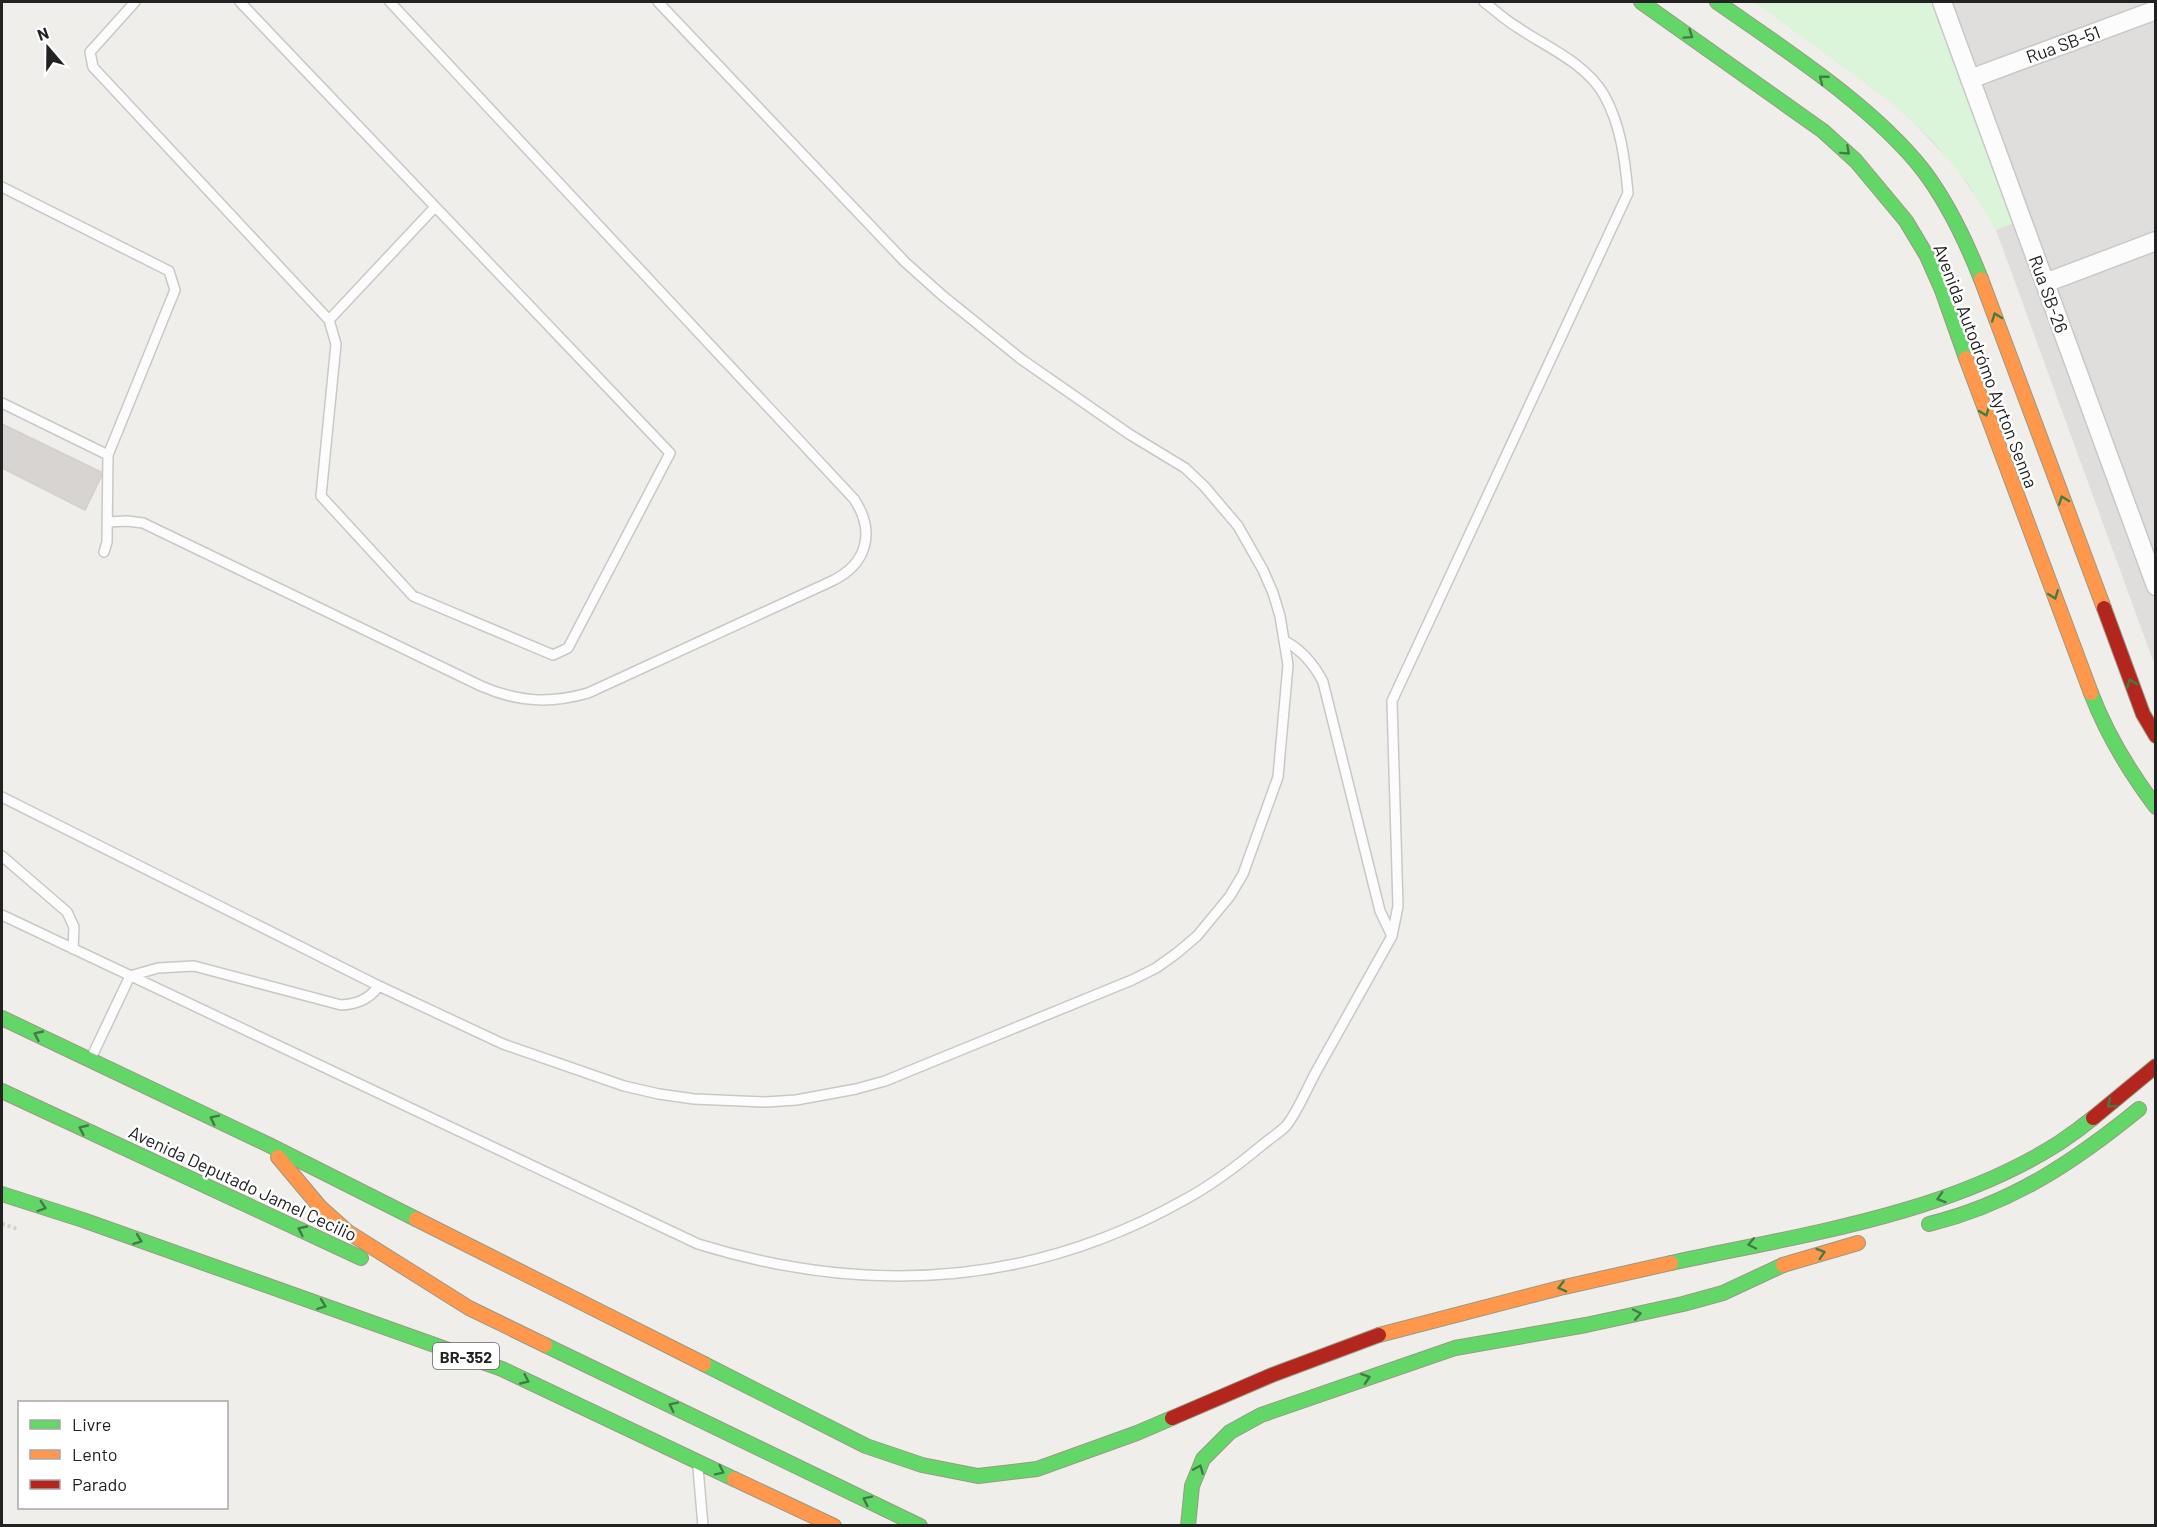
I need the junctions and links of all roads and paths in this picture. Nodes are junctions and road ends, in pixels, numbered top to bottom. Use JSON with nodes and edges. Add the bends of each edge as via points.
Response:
{"nodes":[{"id":1,"x":135,"y":2,"type":"edge"},
{"id":2,"x":240,"y":2,"type":"edge"},
{"id":3,"x":390,"y":2,"type":"edge"},
{"id":4,"x":658,"y":2,"type":"edge"},
{"id":5,"x":1484,"y":2,"type":"edge"},
{"id":6,"x":1641,"y":2,"type":"edge"},
{"id":7,"x":1717,"y":2,"type":"edge"},
{"id":8,"x":1942,"y":2,"type":"edge"},
{"id":9,"x":2156,"y":10,"type":"edge"},
{"id":10,"x":1970,"y":79,"type":"junction"},
{"id":11,"x":2,"y":187,"type":"edge"},
{"id":12,"x":435,"y":207,"type":"junction"},
{"id":13,"x":2156,"y":241,"type":"edge"},
{"id":14,"x":2045,"y":283,"type":"junction"},
{"id":15,"x":329,"y":320,"type":"junction"},
{"id":16,"x":2,"y":403,"type":"edge"},
{"id":17,"x":108,"y":455,"type":"junction"},
{"id":18,"x":107,"y":522,"type":"junction"},
{"id":19,"x":104,"y":552,"type":"dead end"},
{"id":20,"x":2156,"y":586,"type":"edge"},
{"id":21,"x":1285,"y":641,"type":"junction"},
{"id":22,"x":2156,"y":736,"type":"edge"},
{"id":23,"x":2,"y":797,"type":"edge"},
{"id":24,"x":2156,"y":807,"type":"edge"},
{"id":25,"x":2,"y":856,"type":"edge"},
{"id":26,"x":2,"y":915,"type":"edge"},
{"id":27,"x":1392,"y":936,"type":"junction"},
{"id":28,"x":73,"y":949,"type":"junction"},
{"id":29,"x":130,"y":976,"type":"junction"},
{"id":30,"x":380,"y":986,"type":"junction"},
{"id":31,"x":2,"y":1018,"type":"edge"},
{"id":32,"x":91,"y":1059,"type":"junction"},
{"id":33,"x":2156,"y":1066,"type":"edge"},
{"id":34,"x":2,"y":1091,"type":"edge"},
{"id":35,"x":2147,"y":1102,"type":"dead end"},
{"id":36,"x":267,"y":1144,"type":"junction"},
{"id":37,"x":2,"y":1194,"type":"edge"},
{"id":38,"x":2,"y":1224,"type":"edge"},
{"id":39,"x":1911,"y":1230,"type":"dead end"},
{"id":40,"x":24,"y":1231,"type":"dead end"},
{"id":41,"x":1866,"y":1241,"type":"dead end"},
{"id":42,"x":469,"y":1308,"type":"junction"},
{"id":43,"x":697,"y":1460,"type":"junction"},
{"id":44,"x":703,"y":1526,"type":"edge"},
{"id":45,"x":834,"y":1526,"type":"edge"},
{"id":46,"x":920,"y":1526,"type":"edge"},
{"id":47,"x":1188,"y":1526,"type":"edge"}],
"edges":[{"from":1,"to":15,"type":"lane","via":[[90,52],[93,68]]},
{"from":2,"to":12,"type":"lane"},
{"from":3,"to":18,"type":"lane","via":[[854,499],[866,528],[864,550],[842,576],[588,693],[534,701],[498,694],[143,523]]},
{"from":4,"to":21,"type":"lane","via":[[905,262],[943,296],[1074,398],[1185,468],[1204,486],[1252,548],[1273,593]]},
{"from":5,"to":27,"type":"lane","via":[[1586,74],[1604,94],[1623,146],[1628,193],[1392,701],[1398,906]]},
{"from":6,"to":24,"type":"main road","name":"Avenida Autodrómo Ayrton Senna","one_way":true,"via":[[1823,131],[1857,161],[1906,221],[1942,290],[2102,721],[2131,774]]},
{"from":22,"to":7,"type":"main road","name":"Avenida Autodrómo Ayrton Senna","one_way":true,"via":[[2143,714],[1993,308],[1971,255],[1933,184],[1874,119]]},
{"from":8,"to":10,"type":"street","name":"Rua SB-26"},
{"from":9,"to":10,"type":"street","name":"Rua SB-51"},
{"from":10,"to":14,"type":"street","name":"Rua SB-26"},
{"from":11,"to":17,"type":"lane","via":[[170,271],[175,290]]},
{"from":12,"to":15,"type":"lane"},
{"from":12,"to":15,"type":"lane","via":[[670,453],[568,648],[553,655],[413,596],[321,496],[336,344]]},
{"from":13,"to":14,"type":"street"},
{"from":14,"to":20,"type":"street","name":"Rua SB-26"},
{"from":16,"to":17,"type":"lane"},
{"from":17,"to":18,"type":"lane"},
{"from":18,"to":19,"type":"lane"},
{"from":21,"to":27,"type":"lane","via":[[1310,661],[1323,682],[1380,911]]},
{"from":21,"to":30,"type":"lane","via":[[1288,665],[1278,777],[1243,874],[1215,917],[1177,953],[1132,980],[885,1081],[826,1096],[766,1102],[659,1094],[624,1086],[503,1044]]},
{"from":23,"to":30,"type":"lane"},
{"from":25,"to":28,"type":"lane","via":[[67,912],[74,927]]},
{"from":26,"to":28,"type":"lane"},
{"from":27,"to":29,"type":"lane","via":[[1286,1125],[1228,1173],[1156,1215],[1060,1253],[983,1270],[901,1277],[801,1269],[698,1244]]},
{"from":28,"to":29,"type":"lane"},
{"from":29,"to":30,"type":"lane","via":[[158,968],[194,966],[341,1005],[361,1002]]},
{"from":29,"to":32,"type":"lane"},
{"from":32,"to":31,"type":"main road","one_way":true},
{"from":36,"to":32,"type":"main road","one_way":true},
{"from":33,"to":36,"type":"main road","one_way":true,"via":[[2059,1143],[1953,1194],[1868,1220],[1572,1285],[1387,1332],[1037,1469],[978,1476],[922,1465],[866,1446]]},
{"from":42,"to":34,"type":"main road","name":"Avenida Deputado Jamel Cecilio","number":"BR-352","one_way":true},
{"from":35,"to":39,"type":"main road","via":[[2104,1139],[2038,1181],[1978,1209]]},
{"from":36,"to":42,"type":"main road","via":[[320,1207],[348,1232]]},
{"from":37,"to":43,"type":"main road","number":"BR-352","one_way":true,"via":[[502,1369]]},
{"from":38,"to":40,"type":"path"},
{"from":47,"to":41,"type":"main road","one_way":true,"via":[[1192,1486],[1203,1459],[1230,1432],[1261,1415],[1455,1348],[1683,1304],[1724,1293],[1785,1264]]},
{"from":46,"to":42,"type":"main road","number":"BR-352","one_way":true},
{"from":43,"to":44,"type":"lane"},
{"from":43,"to":45,"type":"main road","number":"BR-352","one_way":true}]}
